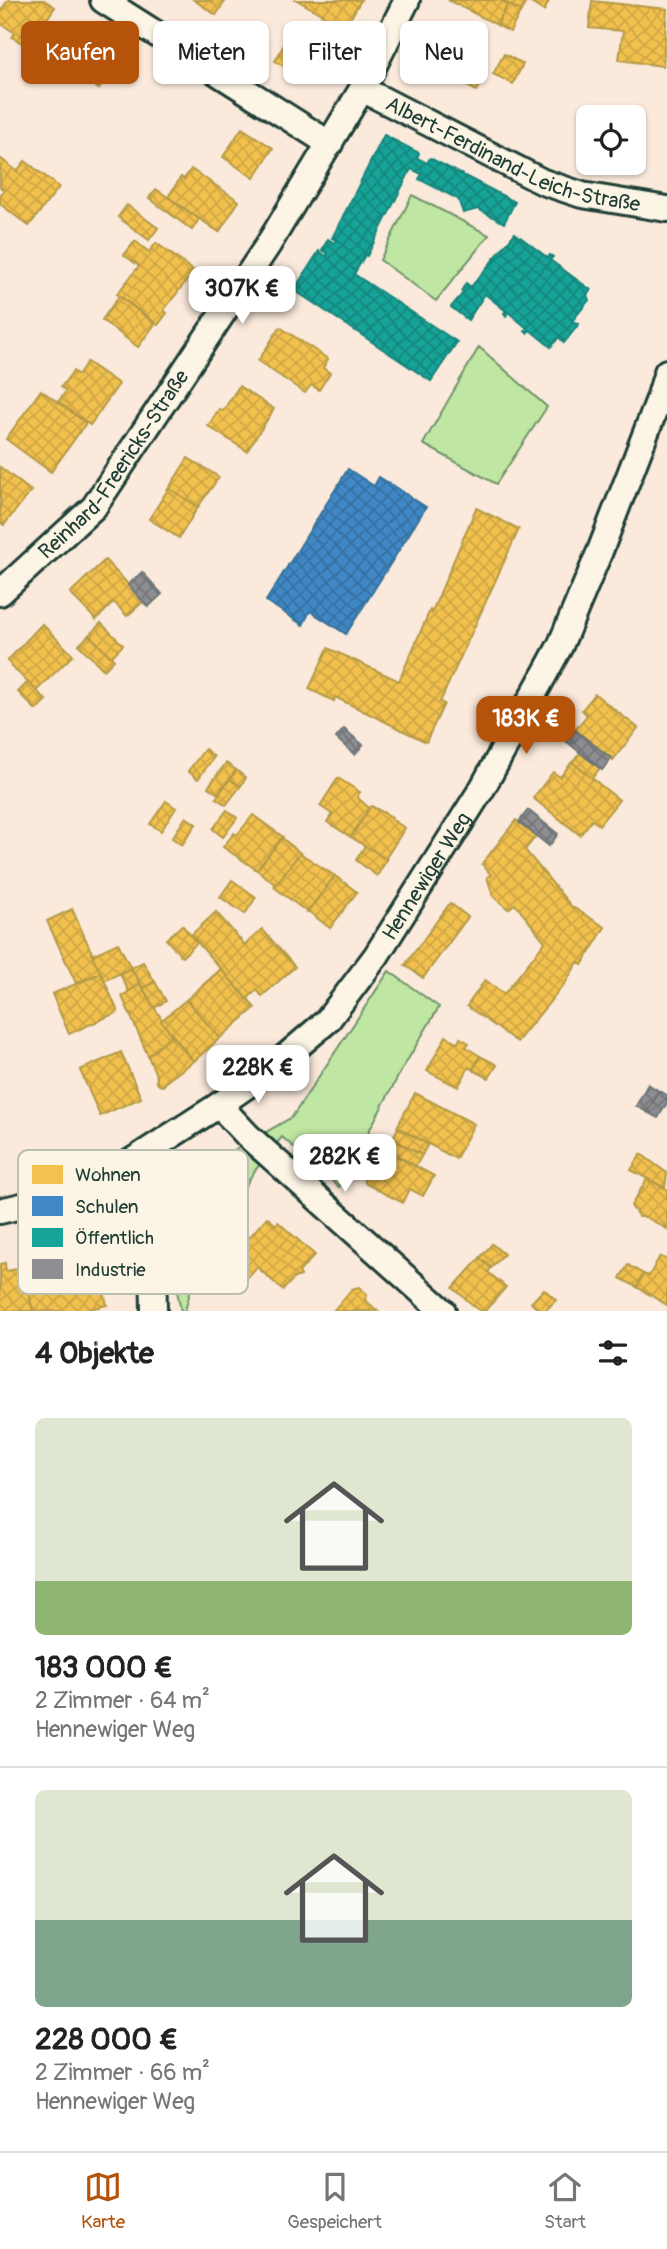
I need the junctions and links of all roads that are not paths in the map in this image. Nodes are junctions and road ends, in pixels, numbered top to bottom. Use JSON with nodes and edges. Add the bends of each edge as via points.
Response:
{"nodes":[{"id":1,"x":103,"y":0,"type":"edge"},
{"id":2,"x":407,"y":0,"type":"edge"},
{"id":3,"x":362,"y":89,"type":"junction"},
{"id":4,"x":330,"y":144,"type":"junction"},
{"id":5,"x":667,"y":209,"type":"edge"},
{"id":6,"x":667,"y":372,"type":"edge"},
{"id":7,"x":0,"y":593,"type":"edge"},
{"id":8,"x":219,"y":1105,"type":"junction"},
{"id":9,"x":149,"y":1150,"type":"edge"},
{"id":10,"x":18,"y":1207,"type":"edge"},
{"id":11,"x":0,"y":1211,"type":"edge"},
{"id":12,"x":443,"y":1311,"type":"edge"}],
"edges":[{"from":1,"to":4,"type":"street"},
{"from":2,"to":3,"type":"street","name":"Reinhard-Freericks-Straße"},
{"from":3,"to":4,"type":"street","name":"Reinhard-Freericks-Straße"},
{"from":3,"to":5,"type":"street","name":"Albert-Ferdinand-Leich-Straße","via":[[543,182],[582,195]]},
{"from":4,"to":7,"type":"street","name":"Reinhard-Freericks-Straße","via":[[94,507]]},
{"from":6,"to":8,"type":"street","name":"Hennewiger Weg","via":[[560,646],[483,787],[376,956],[327,1021],[271,1069]]},
{"from":8,"to":9,"type":"street","name":"Hennewiger Weg"},
{"from":8,"to":12,"type":"street"},
{"from":10,"to":11,"type":"street","name":"Hennewiger Weg"}]}
